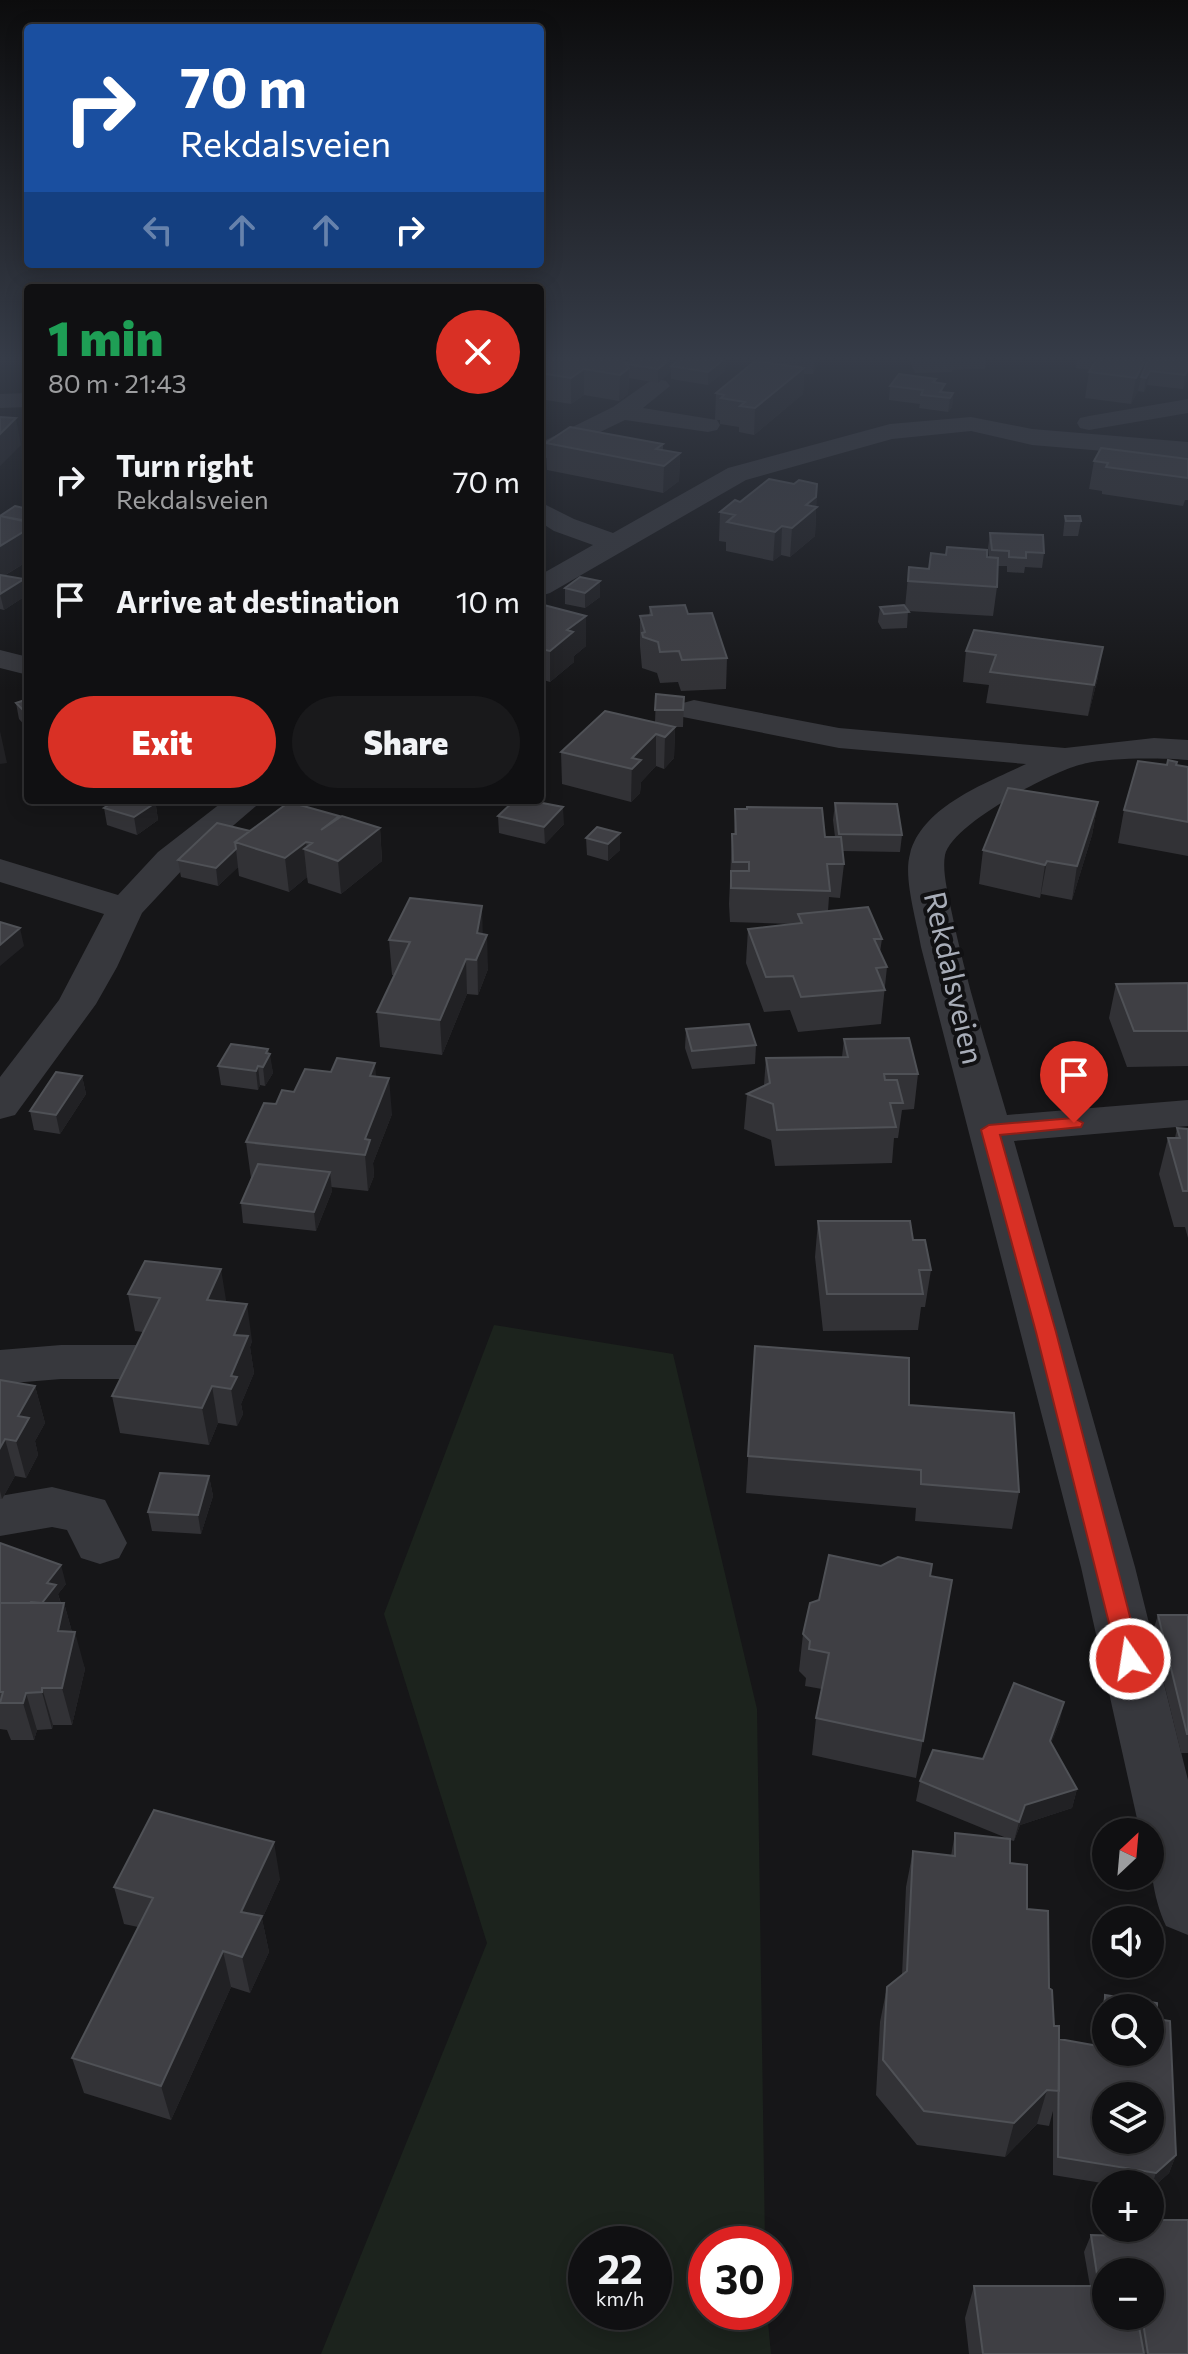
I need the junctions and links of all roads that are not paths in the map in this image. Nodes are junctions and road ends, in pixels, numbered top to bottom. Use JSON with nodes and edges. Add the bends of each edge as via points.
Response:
{"nodes":[{"id":1,"x":750,"y":470,"type":"edge"},
{"id":2,"x":544,"y":512,"type":"edge"},
{"id":3,"x":614,"y":543,"type":"junction"},
{"id":4,"x":544,"y":585,"type":"edge"},
{"id":5,"x":0,"y":659,"type":"edge"},
{"id":6,"x":24,"y":665,"type":"edge"},
{"id":7,"x":694,"y":710,"type":"dead end"},
{"id":8,"x":1188,"y":750,"type":"edge"},
{"id":9,"x":1066,"y":758,"type":"junction"},
{"id":10,"x":241,"y":804,"type":"edge"},
{"id":11,"x":0,"y":870,"type":"edge"},
{"id":12,"x":125,"y":909,"type":"junction"},
{"id":13,"x":0,"y":1106,"type":"edge"},
{"id":14,"x":1188,"y":1113,"type":"edge"},
{"id":15,"x":989,"y":1130,"type":"junction"},
{"id":16,"x":142,"y":1362,"type":"edge"},
{"id":17,"x":0,"y":1367,"type":"edge"},
{"id":18,"x":0,"y":1516,"type":"edge"},
{"id":19,"x":100,"y":1543,"type":"dead end"},
{"id":20,"x":1188,"y":1906,"type":"edge"}],
"edges":[{"from":1,"to":3,"type":"street"},
{"from":2,"to":3,"type":"street"},
{"from":3,"to":4,"type":"street"},
{"from":5,"to":6,"type":"street"},
{"from":7,"to":9,"type":"street","name":"Rekdalsveien","via":[[839,738]]},
{"from":8,"to":9,"type":"street","name":"Rekdalsveien","via":[[1154,748]]},
{"from":9,"to":15,"type":"street","name":"Rekdalsveien","via":[[1007,785],[949,821],[932,840],[927,856],[940,947]]},
{"from":10,"to":12,"type":"street","via":[[171,860]]},
{"from":11,"to":12,"type":"street"},
{"from":12,"to":13,"type":"street","via":[[76,1004]]},
{"from":14,"to":15,"type":"street"},
{"from":15,"to":20,"type":"street","name":"Rekdalsveien","via":[[1108,1567]]},
{"from":16,"to":17,"type":"street"},
{"from":18,"to":19,"type":"street","via":[[52,1507],[86,1514]]}]}
